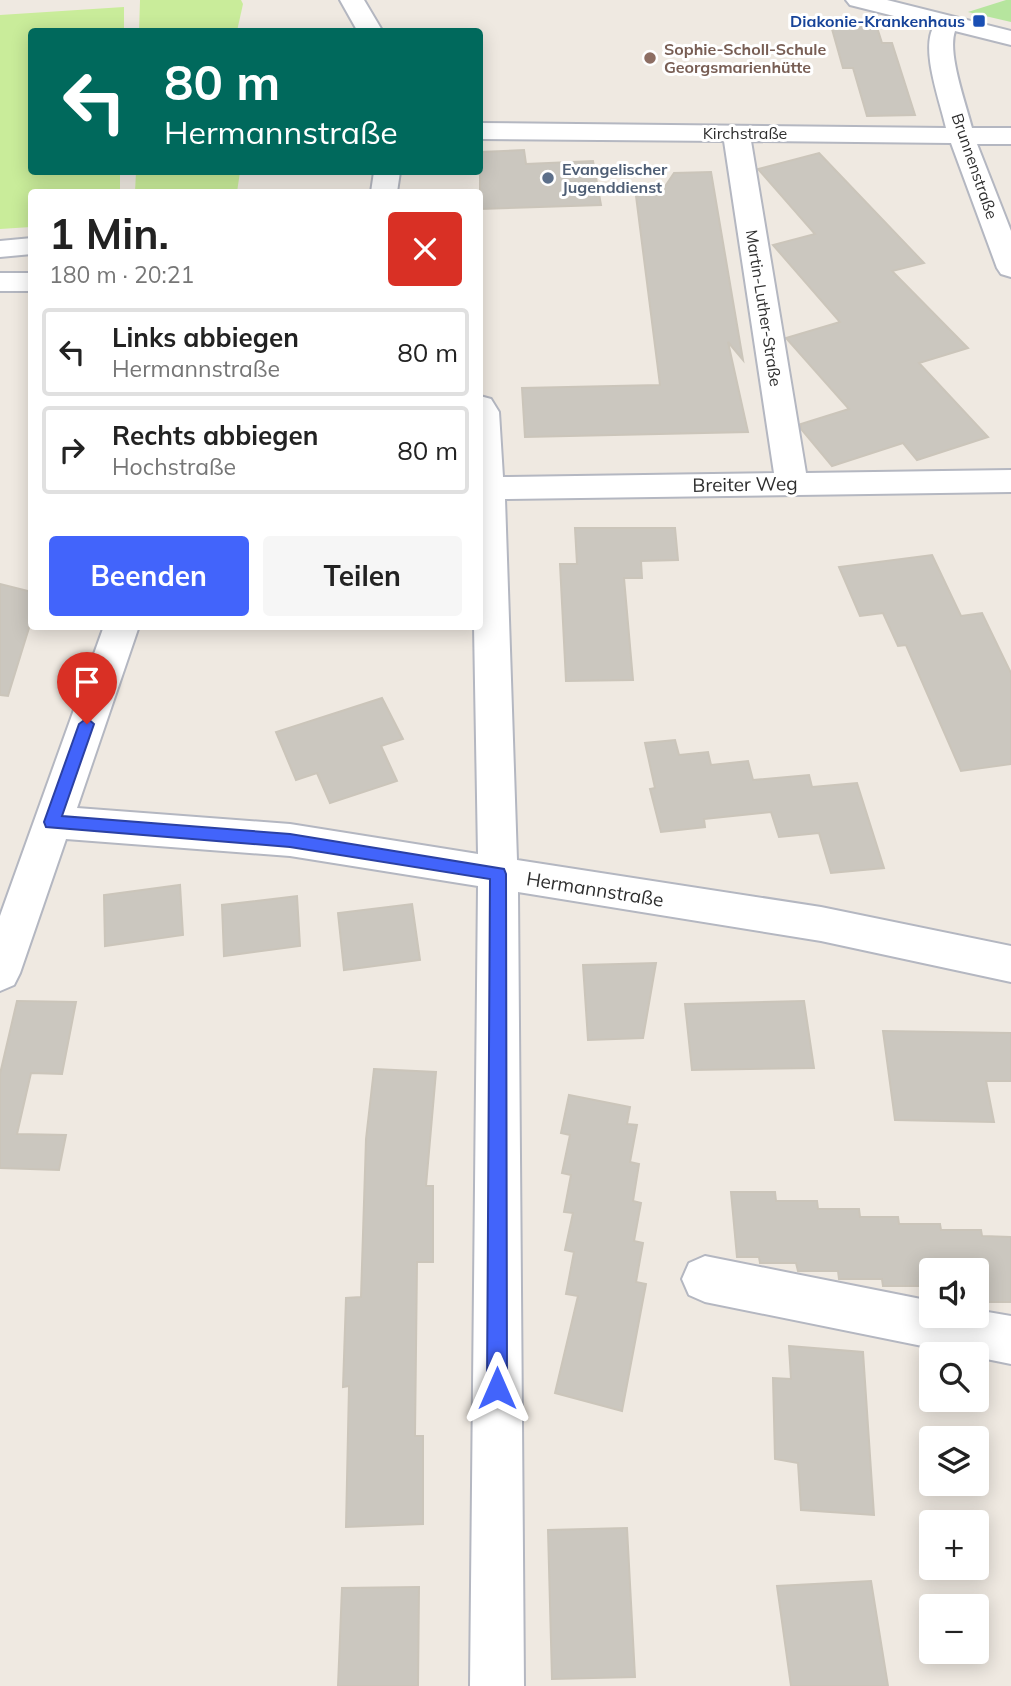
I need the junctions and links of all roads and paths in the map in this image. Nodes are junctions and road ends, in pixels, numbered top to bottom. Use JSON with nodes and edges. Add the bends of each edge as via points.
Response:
{"nodes":[{"id":1,"x":352,"y":0,"type":"edge"},
{"id":2,"x":858,"y":0,"type":"edge"},
{"id":3,"x":945,"y":12,"type":"edge"},
{"id":4,"x":369,"y":28,"type":"edge"},
{"id":5,"x":1011,"y":38,"type":"edge"},
{"id":6,"x":483,"y":131,"type":"edge"},
{"id":7,"x":736,"y":133,"type":"junction"},
{"id":8,"x":961,"y":135,"type":"junction"},
{"id":9,"x":1011,"y":136,"type":"edge"},
{"id":10,"x":28,"y":246,"type":"edge"},
{"id":11,"x":0,"y":249,"type":"edge"},
{"id":12,"x":1011,"y":268,"type":"edge"},
{"id":13,"x":0,"y":282,"type":"edge"},
{"id":14,"x":28,"y":282,"type":"edge"},
{"id":15,"x":483,"y":412,"type":"edge"},
{"id":16,"x":1011,"y":481,"type":"edge"},
{"id":17,"x":792,"y":484,"type":"junction"},
{"id":18,"x":484,"y":488,"type":"edge"},
{"id":19,"x":121,"y":630,"type":"edge"},
{"id":20,"x":52,"y":822,"type":"junction"},
{"id":21,"x":498,"y":874,"type":"junction"},
{"id":22,"x":1011,"y":964,"type":"edge"},
{"id":23,"x":0,"y":973,"type":"edge"},
{"id":24,"x":705,"y":1279,"type":"dead end"},
{"id":25,"x":1011,"y":1340,"type":"edge"},
{"id":26,"x":497,"y":1686,"type":"edge"}],
"edges":[{"from":1,"to":4,"type":"street"},
{"from":2,"to":3,"type":"street","via":[[920,16]]},
{"from":3,"to":5,"type":"street"},
{"from":3,"to":8,"type":"street","name":"Brunnenstraße","via":[[941,52]]},
{"from":6,"to":7,"type":"street","name":"Kirchstraße"},
{"from":7,"to":8,"type":"street","name":"Kirchstraße"},
{"from":7,"to":17,"type":"street","name":"Martin-Luther-Straße"},
{"from":8,"to":9,"type":"street","name":"Kirchstraße"},
{"from":8,"to":12,"type":"street","name":"Brunnenstraße"},
{"from":10,"to":11,"type":"street"},
{"from":13,"to":14,"type":"street"},
{"from":15,"to":18,"type":"street"},
{"from":16,"to":17,"type":"street","name":"Breiter Weg"},
{"from":17,"to":18,"type":"street","name":"Breiter Weg"},
{"from":18,"to":21,"type":"street"},
{"from":19,"to":20,"type":"street"},
{"from":20,"to":21,"type":"street","name":"Hermannstraße","via":[[290,840]]},
{"from":20,"to":23,"type":"street"},
{"from":21,"to":22,"type":"street","name":"Hermannstraße","via":[[821,924]]},
{"from":21,"to":26,"type":"street"},
{"from":24,"to":25,"type":"street"}]}
